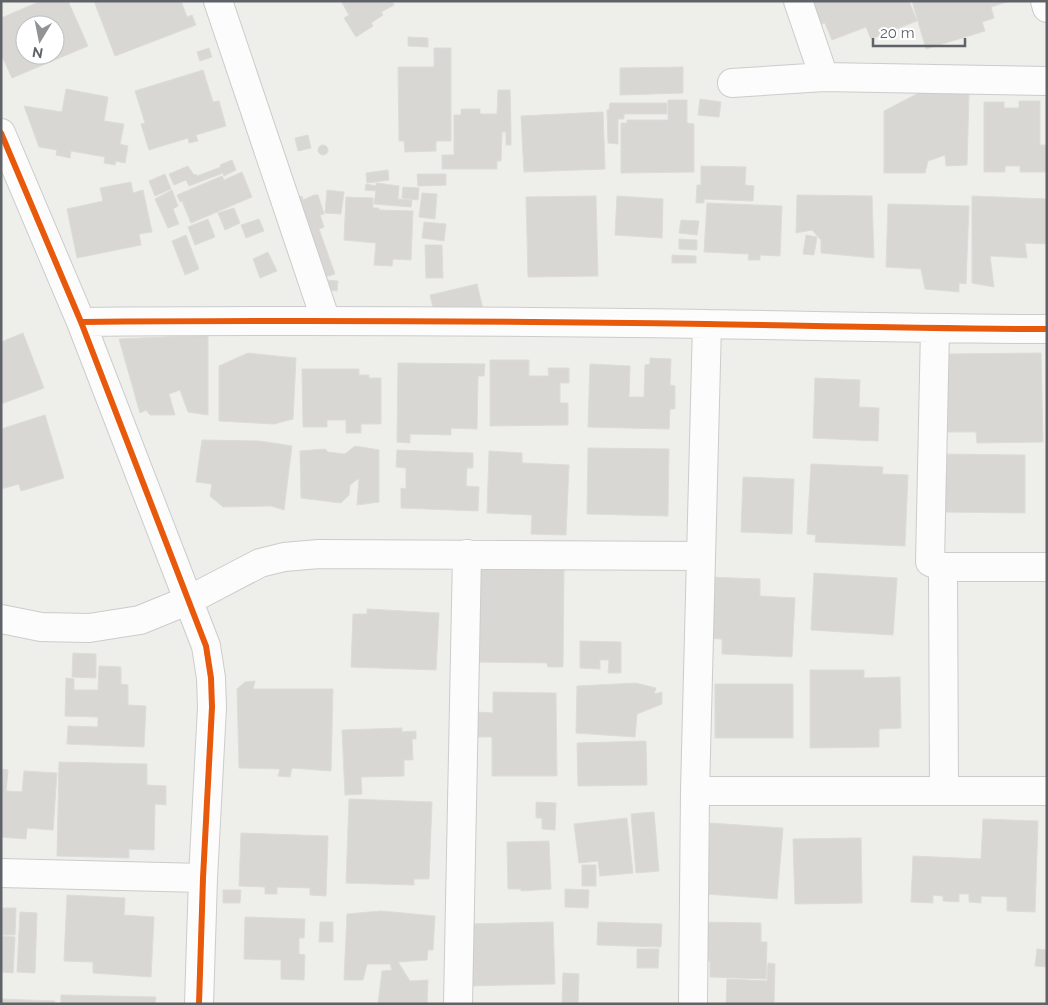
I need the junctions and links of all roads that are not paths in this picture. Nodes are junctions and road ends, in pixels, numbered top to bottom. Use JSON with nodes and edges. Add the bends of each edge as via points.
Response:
{"nodes":[{"id":1,"x":218,"y":1,"type":"edge"},
{"id":2,"x":798,"y":1,"type":"edge"},
{"id":3,"x":1045,"y":1,"type":"edge"},
{"id":4,"x":1047,"y":8,"type":"edge"},
{"id":5,"x":824,"y":78,"type":"junction"},
{"id":6,"x":1047,"y":81,"type":"edge"},
{"id":7,"x":732,"y":83,"type":"dead end"},
{"id":8,"x":4,"y":147,"type":"edge"},
{"id":9,"x":326,"y":321,"type":"junction"},
{"id":10,"x":81,"y":322,"type":"junction"},
{"id":11,"x":707,"y":324,"type":"junction"},
{"id":12,"x":935,"y":329,"type":"junction"},
{"id":13,"x":1047,"y":329,"type":"edge"},
{"id":14,"x":467,"y":554,"type":"junction"},
{"id":15,"x":700,"y":556,"type":"junction"},
{"id":16,"x":943,"y":567,"type":"junction"},
{"id":17,"x":1047,"y":568,"type":"edge"},
{"id":18,"x":189,"y":600,"type":"junction"},
{"id":19,"x":1,"y":619,"type":"edge"},
{"id":20,"x":695,"y":791,"type":"junction"},
{"id":21,"x":944,"y":791,"type":"junction"},
{"id":22,"x":1047,"y":791,"type":"edge"},
{"id":23,"x":1,"y":873,"type":"edge"},
{"id":24,"x":203,"y":878,"type":"junction"},
{"id":25,"x":200,"y":1004,"type":"edge"},
{"id":26,"x":458,"y":1004,"type":"edge"},
{"id":27,"x":692,"y":1004,"type":"edge"}],
"edges":[{"from":1,"to":9,"type":"street"},
{"from":2,"to":5,"type":"street"},
{"from":3,"to":4,"type":"street"},
{"from":5,"to":6,"type":"street"},
{"from":5,"to":7,"type":"street"},
{"from":8,"to":10,"type":"street"},
{"from":9,"to":10,"type":"street"},
{"from":9,"to":11,"type":"street"},
{"from":10,"to":18,"type":"street"},
{"from":11,"to":12,"type":"street"},
{"from":11,"to":15,"type":"street"},
{"from":12,"to":13,"type":"street"},
{"from":12,"to":16,"type":"street","via":[[930,562]]},
{"from":14,"to":15,"type":"street"},
{"from":14,"to":18,"type":"street","via":[[284,557],[260,563]]},
{"from":14,"to":26,"type":"street"},
{"from":15,"to":20,"type":"street"},
{"from":16,"to":17,"type":"street"},
{"from":16,"to":21,"type":"street"},
{"from":18,"to":19,"type":"street","via":[[140,620],[89,628],[41,627]]},
{"from":18,"to":24,"type":"street","via":[[206,646],[212,678]]},
{"from":20,"to":21,"type":"street"},
{"from":20,"to":27,"type":"street"},
{"from":21,"to":22,"type":"street"},
{"from":23,"to":24,"type":"street"},
{"from":24,"to":25,"type":"street"}]}
